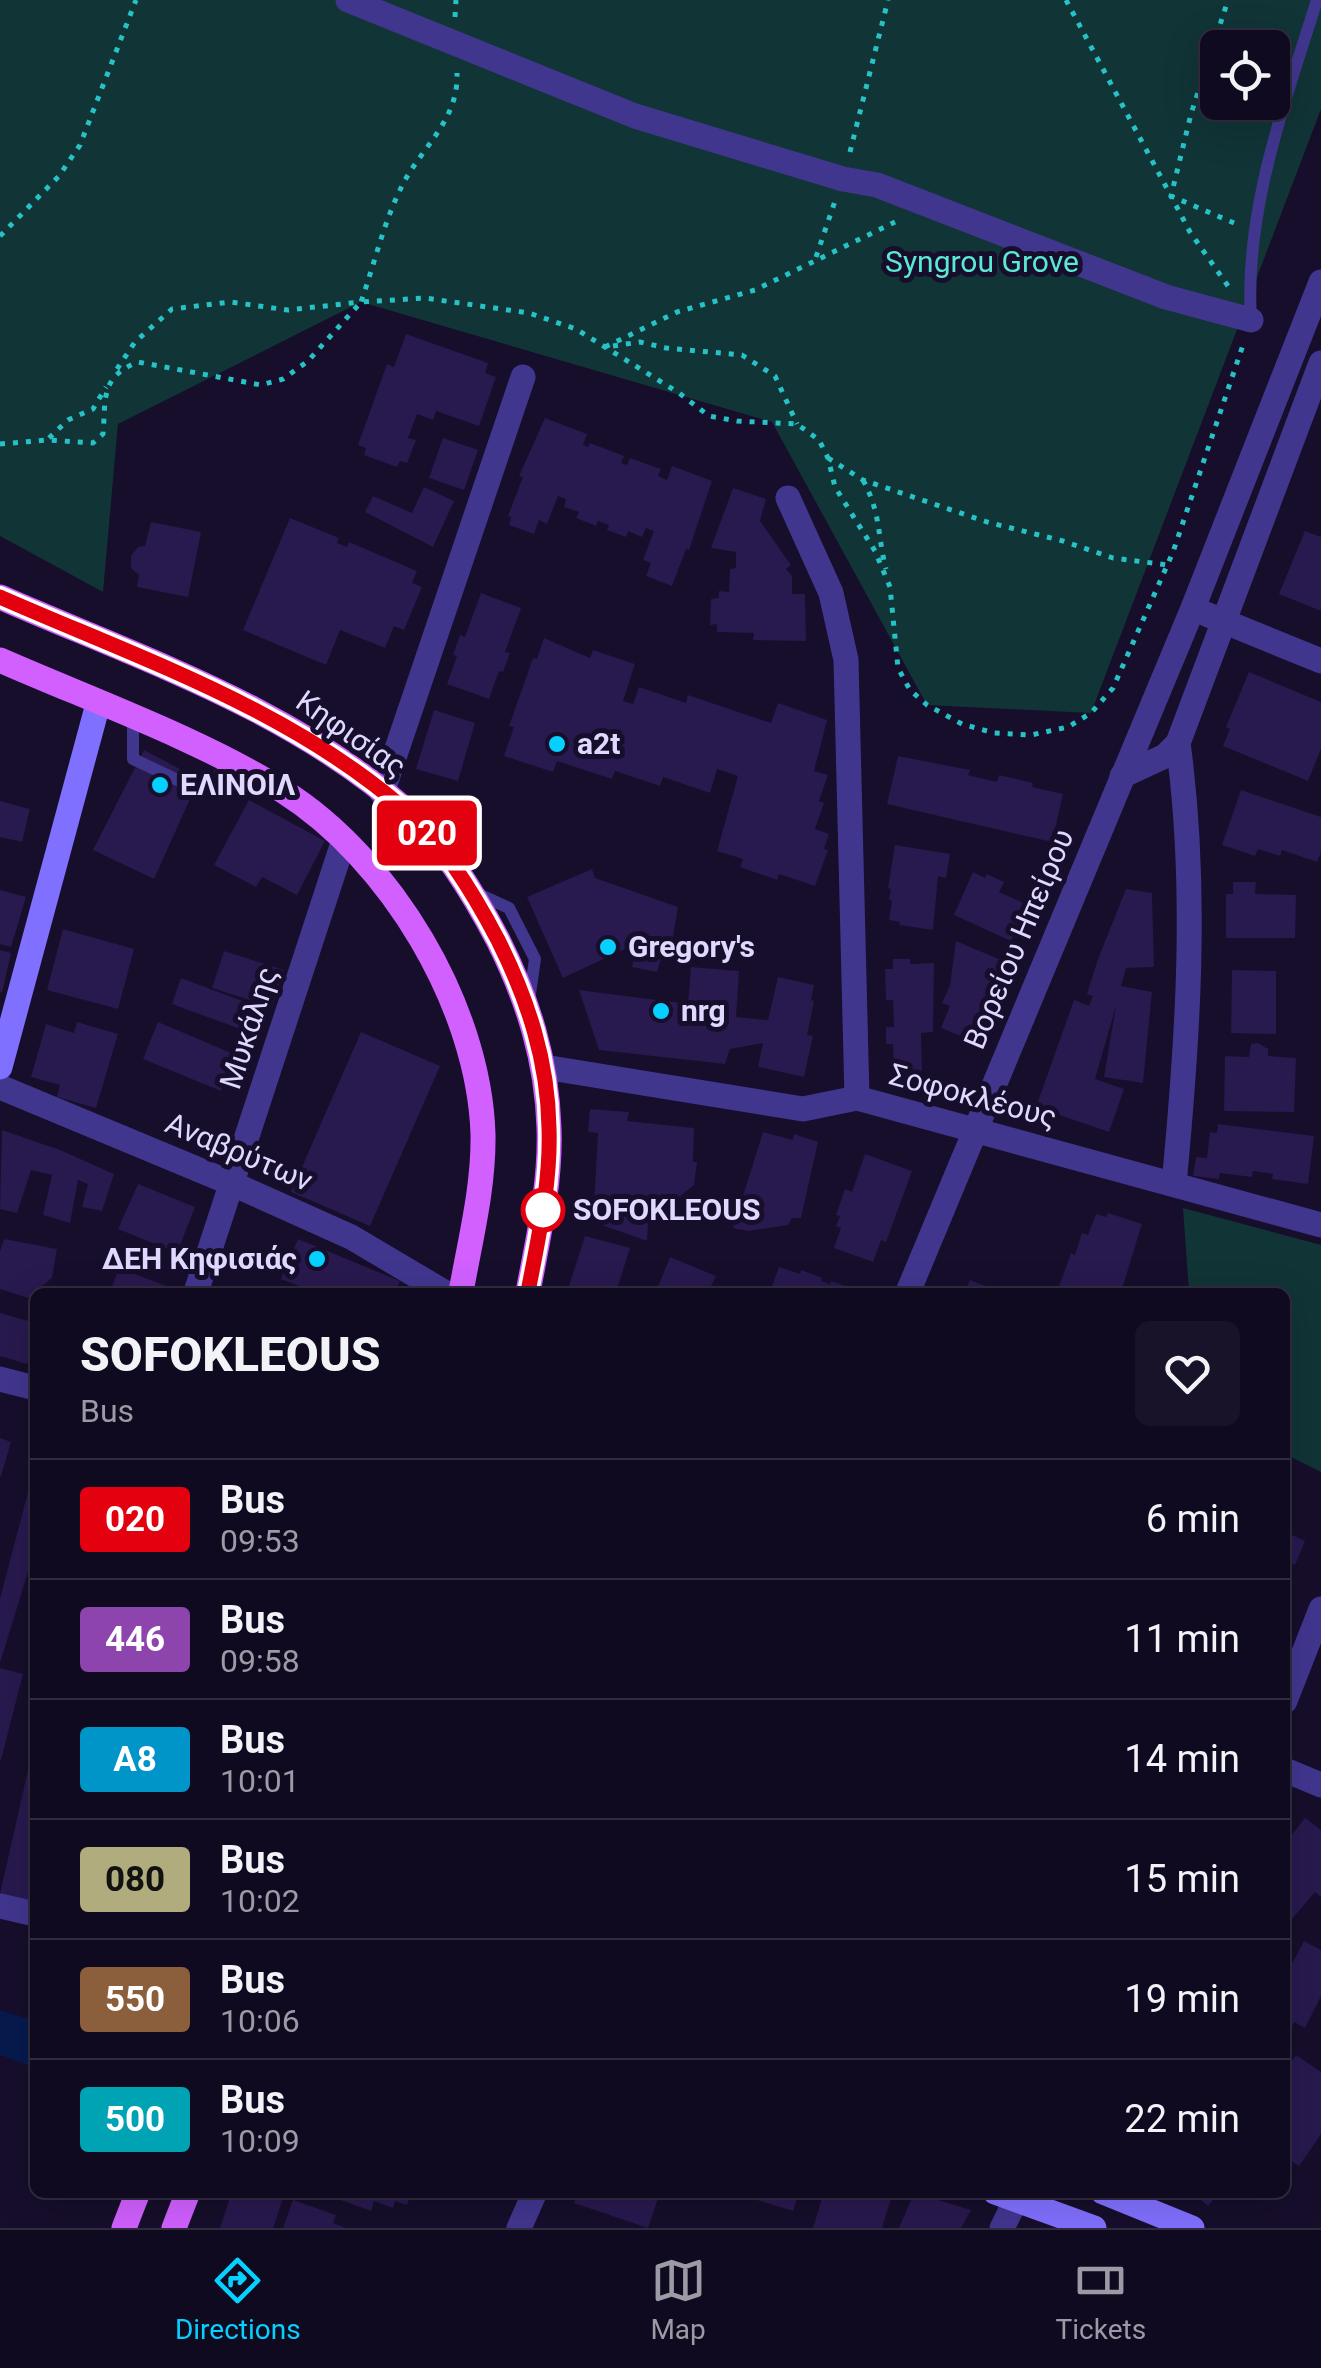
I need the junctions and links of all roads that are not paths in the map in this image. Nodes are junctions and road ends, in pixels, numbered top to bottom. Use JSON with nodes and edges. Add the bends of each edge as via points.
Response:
{"nodes":[{"id":1,"x":348,"y":0,"type":"edge"},
{"id":2,"x":1318,"y":0,"type":"edge"},
{"id":3,"x":1321,"y":282,"type":"edge"},
{"id":4,"x":1251,"y":320,"type":"joint"},
{"id":5,"x":1321,"y":364,"type":"edge"},
{"id":6,"x":523,"y":377,"type":"dead end"},
{"id":7,"x":788,"y":498,"type":"dead end"},
{"id":8,"x":0,"y":598,"type":"edge"},
{"id":9,"x":1192,"y":608,"type":"junction"},
{"id":10,"x":1222,"y":620,"type":"junction"},
{"id":11,"x":0,"y":660,"type":"edge"},
{"id":12,"x":1321,"y":661,"type":"edge"},
{"id":13,"x":98,"y":704,"type":"junction"},
{"id":14,"x":133,"y":719,"type":"junction"},
{"id":15,"x":1178,"y":743,"type":"junction"},
{"id":16,"x":232,"y":763,"type":"junction"},
{"id":17,"x":1122,"y":776,"type":"junction"},
{"id":18,"x":382,"y":793,"type":"junction"},
{"id":19,"x":344,"y":840,"type":"junction"},
{"id":20,"x":544,"y":1067,"type":"junction"},
{"id":21,"x":0,"y":1068,"type":"edge"},
{"id":22,"x":0,"y":1087,"type":"edge"},
{"id":23,"x":857,"y":1098,"type":"junction"},
{"id":24,"x":974,"y":1130,"type":"junction"},
{"id":25,"x":234,"y":1184,"type":"junction"},
{"id":26,"x":1174,"y":1184,"type":"junction"},
{"id":27,"x":1321,"y":1225,"type":"edge"},
{"id":28,"x":197,"y":1288,"type":"edge"},
{"id":29,"x":437,"y":1288,"type":"edge"},
{"id":30,"x":462,"y":1288,"type":"edge"},
{"id":31,"x":529,"y":1288,"type":"edge"},
{"id":32,"x":910,"y":1288,"type":"edge"},
{"id":33,"x":0,"y":1379,"type":"edge"},
{"id":34,"x":30,"y":1387,"type":"edge"},
{"id":35,"x":1321,"y":1608,"type":"edge"},
{"id":36,"x":1290,"y":1687,"type":"edge"},
{"id":37,"x":1290,"y":1772,"type":"edge"},
{"id":38,"x":1321,"y":1785,"type":"edge"},
{"id":39,"x":0,"y":1906,"type":"edge"},
{"id":40,"x":30,"y":1913,"type":"edge"},
{"id":41,"x":136,"y":2198,"type":"edge"},
{"id":42,"x":186,"y":2198,"type":"edge"},
{"id":43,"x":532,"y":2198,"type":"edge"},
{"id":44,"x":1010,"y":2198,"type":"edge"},
{"id":45,"x":1019,"y":2198,"type":"edge"},
{"id":46,"x":1118,"y":2198,"type":"edge"},
{"id":47,"x":124,"y":2228,"type":"edge"},
{"id":48,"x":174,"y":2228,"type":"edge"},
{"id":49,"x":519,"y":2228,"type":"edge"},
{"id":50,"x":1002,"y":2228,"type":"edge"},
{"id":51,"x":1094,"y":2228,"type":"edge"},
{"id":52,"x":1192,"y":2228,"type":"edge"}],
"edges":[{"from":1,"to":4,"type":"street","via":[[635,116],[877,185],[1166,297]]},
{"from":2,"to":4,"type":"lane","via":[[1270,154],[1249,274]]},
{"from":3,"to":9,"type":"street","name":"Βορείου Ηπείρου"},
{"from":5,"to":10,"type":"street"},
{"from":6,"to":18,"type":"street"},
{"from":7,"to":23,"type":"street","via":[[832,592],[846,660]]},
{"from":8,"to":18,"type":"main road","name":"Κηφισίας","via":[[275,719]]},
{"from":9,"to":10,"type":"street"},
{"from":9,"to":17,"type":"street","name":"Βορείου Ηπείρου"},
{"from":10,"to":12,"type":"street"},
{"from":10,"to":15,"type":"street"},
{"from":11,"to":13,"type":"main road"},
{"from":13,"to":14,"type":"main road"},
{"from":13,"to":21,"type":"street"},
{"from":14,"to":16,"type":"main road"},
{"from":14,"to":16,"type":"lane","via":[[133,759],[201,791]]},
{"from":15,"to":17,"type":"street"},
{"from":15,"to":26,"type":"street","via":[[1189,967]]},
{"from":16,"to":19,"type":"main road","via":[[298,801]]},
{"from":17,"to":24,"type":"street","name":"Βορείου Ηπείρου"},
{"from":18,"to":20,"type":"main road","name":"Κηφισίας","via":[[413,818],[467,888],[507,958]]},
{"from":19,"to":25,"type":"street","name":"Μυκάλης"},
{"from":19,"to":30,"type":"main road","via":[[430,957],[476,1072],[483,1139]]},
{"from":20,"to":23,"type":"street","name":"Σοφοκλέους","via":[[802,1109]]},
{"from":20,"to":31,"type":"main road","name":"Κηφισίας","via":[[550,1133]]},
{"from":22,"to":25,"type":"street","name":"Αναβρύτων"},
{"from":23,"to":24,"type":"street","name":"Σοφοκλέους"},
{"from":24,"to":26,"type":"street","name":"Σοφοκλέους"},
{"from":24,"to":32,"type":"street","name":"Βορείου Ηπείρου"},
{"from":25,"to":28,"type":"street","name":"Μυκάλης"},
{"from":25,"to":29,"type":"street","name":"Αναβρύτων","via":[[351,1238]]},
{"from":26,"to":27,"type":"street","name":"Σοφοκλέους"},
{"from":33,"to":34,"type":"street"},
{"from":35,"to":36,"type":"street"},
{"from":37,"to":38,"type":"street"},
{"from":39,"to":40,"type":"street"},
{"from":41,"to":47,"type":"main road"},
{"from":42,"to":48,"type":"main road"},
{"from":43,"to":49,"type":"street"},
{"from":44,"to":50,"type":"street"},
{"from":45,"to":51,"type":"street"},
{"from":46,"to":52,"type":"street"}]}
